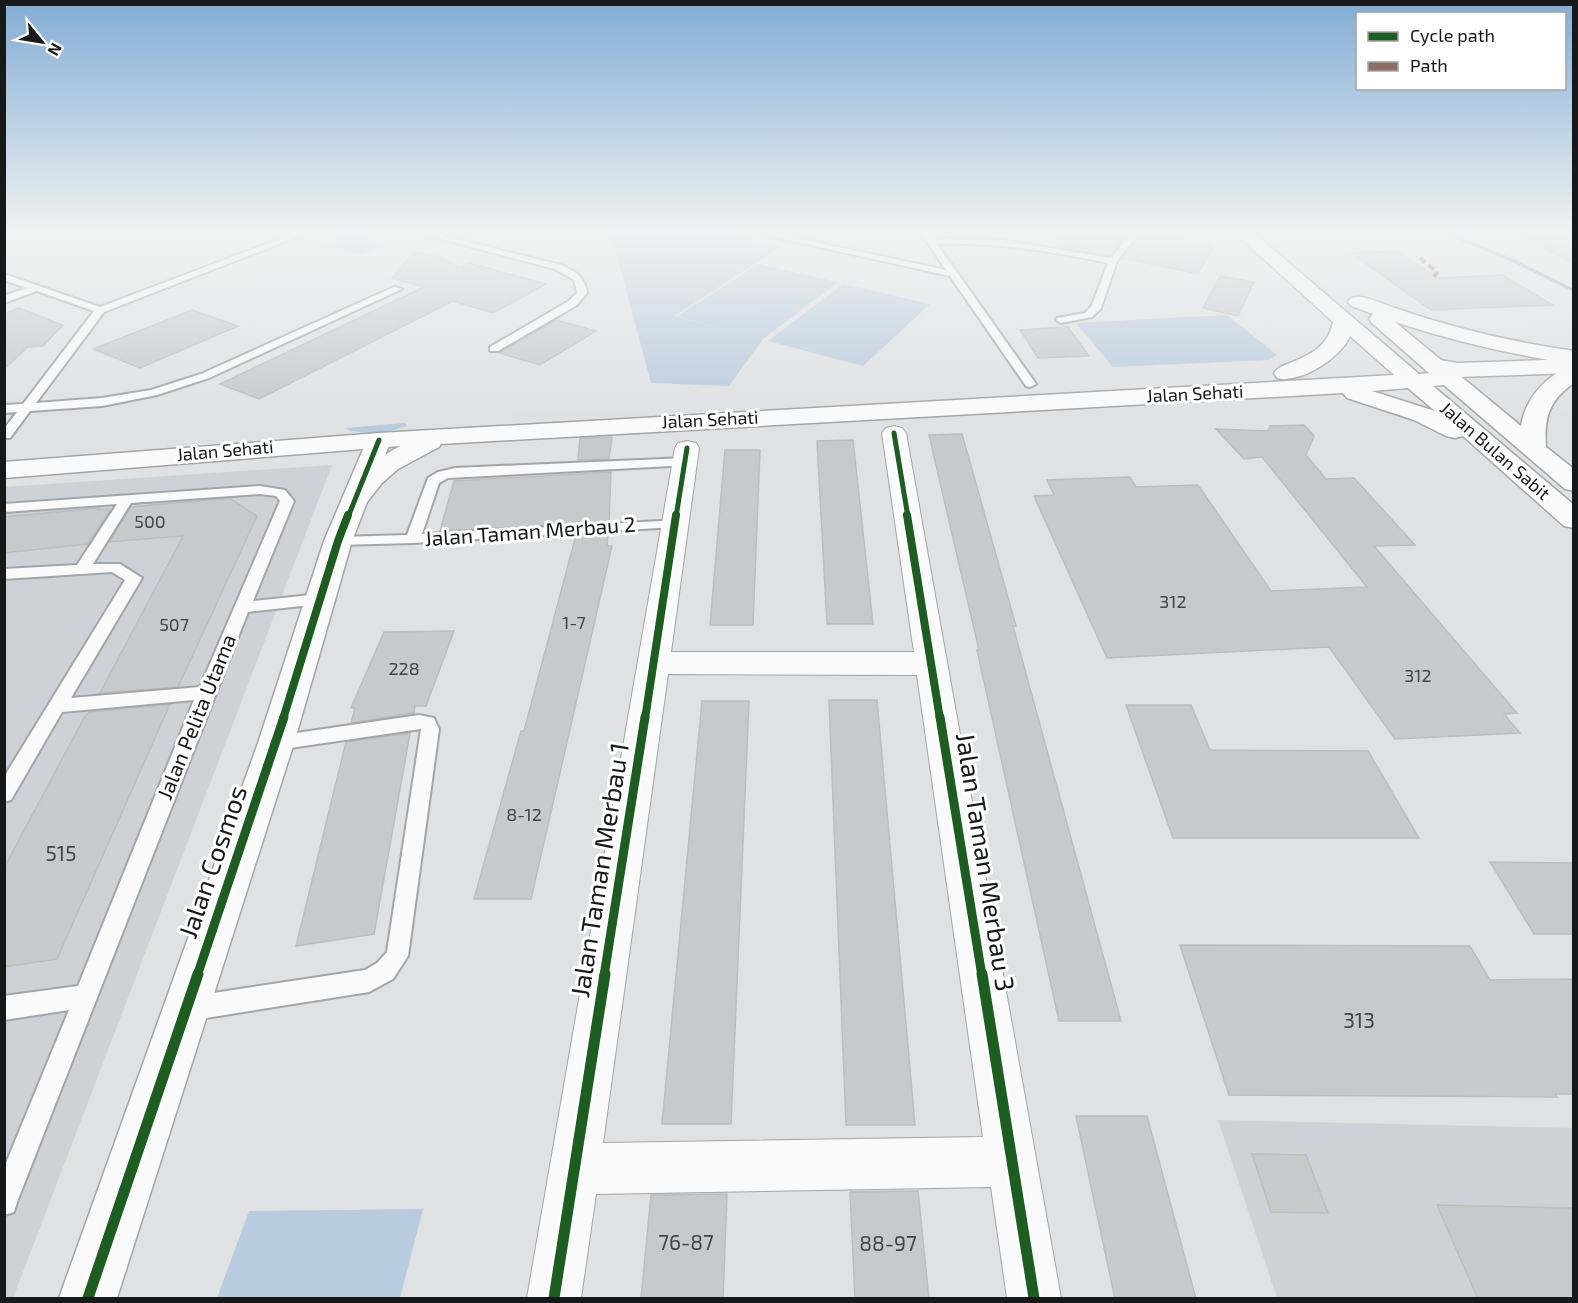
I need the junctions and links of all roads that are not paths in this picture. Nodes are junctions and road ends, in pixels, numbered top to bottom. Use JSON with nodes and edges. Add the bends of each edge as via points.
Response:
{"nodes":[{"id":1,"x":21,"y":294,"type":"edge"},
{"id":2,"x":54,"y":294,"type":"edge"},
{"id":3,"x":143,"y":294,"type":"edge"},
{"id":4,"x":386,"y":294,"type":"edge"},
{"id":5,"x":581,"y":294,"type":"edge"},
{"id":6,"x":967,"y":294,"type":"edge"},
{"id":7,"x":1101,"y":294,"type":"edge"},
{"id":8,"x":1314,"y":294,"type":"edge"},
{"id":9,"x":1348,"y":294,"type":"edge"},
{"id":10,"x":4,"y":300,"type":"edge"},
{"id":11,"x":1358,"y":302,"type":"junction"},
{"id":12,"x":100,"y":310,"type":"junction"},
{"id":13,"x":1344,"y":319,"type":"junction"},
{"id":14,"x":1061,"y":320,"type":"dead end"},
{"id":15,"x":494,"y":349,"type":"dead end"},
{"id":16,"x":1574,"y":357,"type":"edge"},
{"id":17,"x":1574,"y":366,"type":"edge"},
{"id":18,"x":1286,"y":373,"type":"junction"},
{"id":19,"x":1431,"y":373,"type":"junction"},
{"id":20,"x":1574,"y":373,"type":"edge"},
{"id":21,"x":1030,"y":384,"type":"junction"},
{"id":22,"x":1333,"y":387,"type":"junction"},
{"id":23,"x":593,"y":405,"type":"dead end"},
{"id":24,"x":27,"y":408,"type":"junction"},
{"id":25,"x":4,"y":409,"type":"edge"},
{"id":26,"x":721,"y":418,"type":"junction"},
{"id":27,"x":655,"y":423,"type":"junction"},
{"id":28,"x":894,"y":433,"type":"dead end"},
{"id":29,"x":458,"y":435,"type":"junction"},
{"id":30,"x":146,"y":438,"type":"junction"},
{"id":31,"x":379,"y":440,"type":"junction"},
{"id":32,"x":5,"y":442,"type":"edge"},
{"id":33,"x":293,"y":446,"type":"junction"},
{"id":34,"x":1534,"y":450,"type":"junction"},
{"id":35,"x":686,"y":455,"type":"junction"},
{"id":36,"x":1502,"y":457,"type":"junction"},
{"id":37,"x":4,"y":470,"type":"edge"},
{"id":38,"x":1574,"y":483,"type":"edge"},
{"id":39,"x":360,"y":487,"type":"junction"},
{"id":40,"x":127,"y":499,"type":"junction"},
{"id":41,"x":4,"y":508,"type":"edge"},
{"id":42,"x":1574,"y":520,"type":"edge"},
{"id":43,"x":674,"y":523,"type":"junction"},
{"id":44,"x":413,"y":539,"type":"junction"},
{"id":45,"x":338,"y":541,"type":"junction"},
{"id":46,"x":82,"y":567,"type":"junction"},
{"id":47,"x":4,"y":574,"type":"edge"},
{"id":48,"x":320,"y":599,"type":"junction"},
{"id":49,"x":243,"y":607,"type":"junction"},
{"id":50,"x":654,"y":663,"type":"junction"},
{"id":51,"x":931,"y":663,"type":"junction"},
{"id":52,"x":206,"y":693,"type":"junction"},
{"id":53,"x":57,"y":706,"type":"junction"},
{"id":54,"x":276,"y":742,"type":"junction"},
{"id":55,"x":4,"y":794,"type":"edge"},
{"id":56,"x":86,"y":996,"type":"junction"},
{"id":57,"x":4,"y":1008,"type":"edge"},
{"id":58,"x":186,"y":1010,"type":"junction"},
{"id":59,"x":1013,"y":1162,"type":"junction"},
{"id":60,"x":574,"y":1169,"type":"junction"},
{"id":61,"x":4,"y":1202,"type":"edge"},
{"id":62,"x":88,"y":1299,"type":"edge"},
{"id":63,"x":554,"y":1299,"type":"edge"},
{"id":64,"x":1034,"y":1299,"type":"edge"}],
"edges":[{"from":1,"to":10,"type":"lane"},
{"from":2,"to":12,"type":"lane"},
{"from":3,"to":12,"type":"lane"},
{"from":4,"to":24,"type":"lane","via":[[205,376],[153,393]]},
{"from":5,"to":15,"type":"lane","via":[[573,303]]},
{"from":6,"to":21,"type":"lane"},
{"from":7,"to":14,"type":"lane","via":[[1088,315]]},
{"from":8,"to":13,"type":"main road"},
{"from":9,"to":11,"type":"main road"},
{"from":11,"to":16,"type":"main road","via":[[1453,333],[1518,349]]},
{"from":11,"to":19,"type":"main road"},
{"from":12,"to":24,"type":"lane"},
{"from":13,"to":18,"type":"main road","via":[[1338,344],[1324,356]]},
{"from":13,"to":19,"type":"main road"},
{"from":17,"to":19,"type":"main road"},
{"from":18,"to":19,"type":"main road","name":"Jalan Sehati"},
{"from":18,"to":21,"type":"main road","name":"Jalan Sehati"},
{"from":19,"to":22,"type":"main road","name":"Jalan Sehati"},
{"from":19,"to":34,"type":"main road","name":"Jalan Bulan Sabit"},
{"from":19,"to":36,"type":"main road","name":"Jalan Bulan Sabit"},
{"from":20,"to":34,"type":"main road","via":[[1539,401],[1532,424]]},
{"from":21,"to":31,"type":"main road","name":"Jalan Sehati","via":[[686,398],[652,406],[438,422]]},
{"from":22,"to":26,"type":"main road","name":"Jalan Sehati"},
{"from":22,"to":36,"type":"main road","via":[[1423,415]]},
{"from":23,"to":30,"type":"main road","name":"Jalan Sehati"},
{"from":24,"to":25,"type":"lane"},
{"from":24,"to":32,"type":"lane"},
{"from":26,"to":27,"type":"main road","name":"Jalan Sehati"},
{"from":26,"to":35,"type":"street"},
{"from":27,"to":29,"type":"main road","name":"Jalan Sehati"},
{"from":27,"to":35,"type":"street","via":[[668,430]]},
{"from":28,"to":51,"type":"street","name":"Jalan Taman Merbau 3"},
{"from":29,"to":31,"type":"main road","name":"Jalan Sehati"},
{"from":29,"to":39,"type":"main road","via":[[404,453]]},
{"from":30,"to":31,"type":"main road","via":[[172,443],[335,431]]},
{"from":30,"to":32,"type":"main road","name":"Jalan Sehati"},
{"from":31,"to":33,"type":"main road","name":"Jalan Sehati"},
{"from":31,"to":39,"type":"main road","name":"Jalan Cosmos"},
{"from":33,"to":37,"type":"main road","name":"Jalan Sehati"},
{"from":33,"to":39,"type":"main road","via":[[334,458]]},
{"from":34,"to":38,"type":"main road","name":"Jalan Bulan Sabit"},
{"from":35,"to":43,"type":"street","name":"Jalan Taman Merbau 1"},
{"from":35,"to":44,"type":"lane","name":"Jalan Taman Merbau 2","via":[[443,475],[433,482]]},
{"from":36,"to":42,"type":"main road","name":"Jalan Bulan Sabit"},
{"from":39,"to":45,"type":"main road","name":"Jalan Cosmos"},
{"from":40,"to":41,"type":"lane","name":"Jalan Pelita Utama"},
{"from":40,"to":46,"type":"lane"},
{"from":40,"to":49,"type":"lane","name":"Jalan Pelita Utama","via":[[260,490],[280,493],[287,501]]},
{"from":43,"to":44,"type":"lane","name":"Jalan Taman Merbau 2"},
{"from":43,"to":50,"type":"street","name":"Jalan Taman Merbau 1"},
{"from":44,"to":45,"type":"lane"},
{"from":45,"to":48,"type":"main road","name":"Jalan Cosmos"},
{"from":46,"to":47,"type":"lane"},
{"from":46,"to":53,"type":"lane","via":[[115,567],[134,578]]},
{"from":48,"to":49,"type":"lane"},
{"from":48,"to":54,"type":"main road","name":"Jalan Cosmos"},
{"from":49,"to":52,"type":"lane","name":"Jalan Pelita Utama"},
{"from":50,"to":51,"type":"street"},
{"from":50,"to":60,"type":"street","name":"Jalan Taman Merbau 1"},
{"from":51,"to":59,"type":"street","name":"Jalan Taman Merbau 3"},
{"from":52,"to":53,"type":"lane"},
{"from":52,"to":56,"type":"lane","name":"Jalan Pelita Utama"},
{"from":53,"to":55,"type":"lane"},
{"from":54,"to":58,"type":"main road","name":"Jalan Cosmos"},
{"from":54,"to":58,"type":"lane","via":[[428,723],[397,956],[385,971],[369,981]]},
{"from":56,"to":57,"type":"lane"},
{"from":56,"to":61,"type":"lane","name":"Jalan Pelita Utama"},
{"from":58,"to":62,"type":"main road","name":"Jalan Cosmos"},
{"from":59,"to":60,"type":"street"},
{"from":59,"to":64,"type":"street","name":"Jalan Taman Merbau 3"},
{"from":60,"to":63,"type":"street","name":"Jalan Taman Merbau 1"}]}
